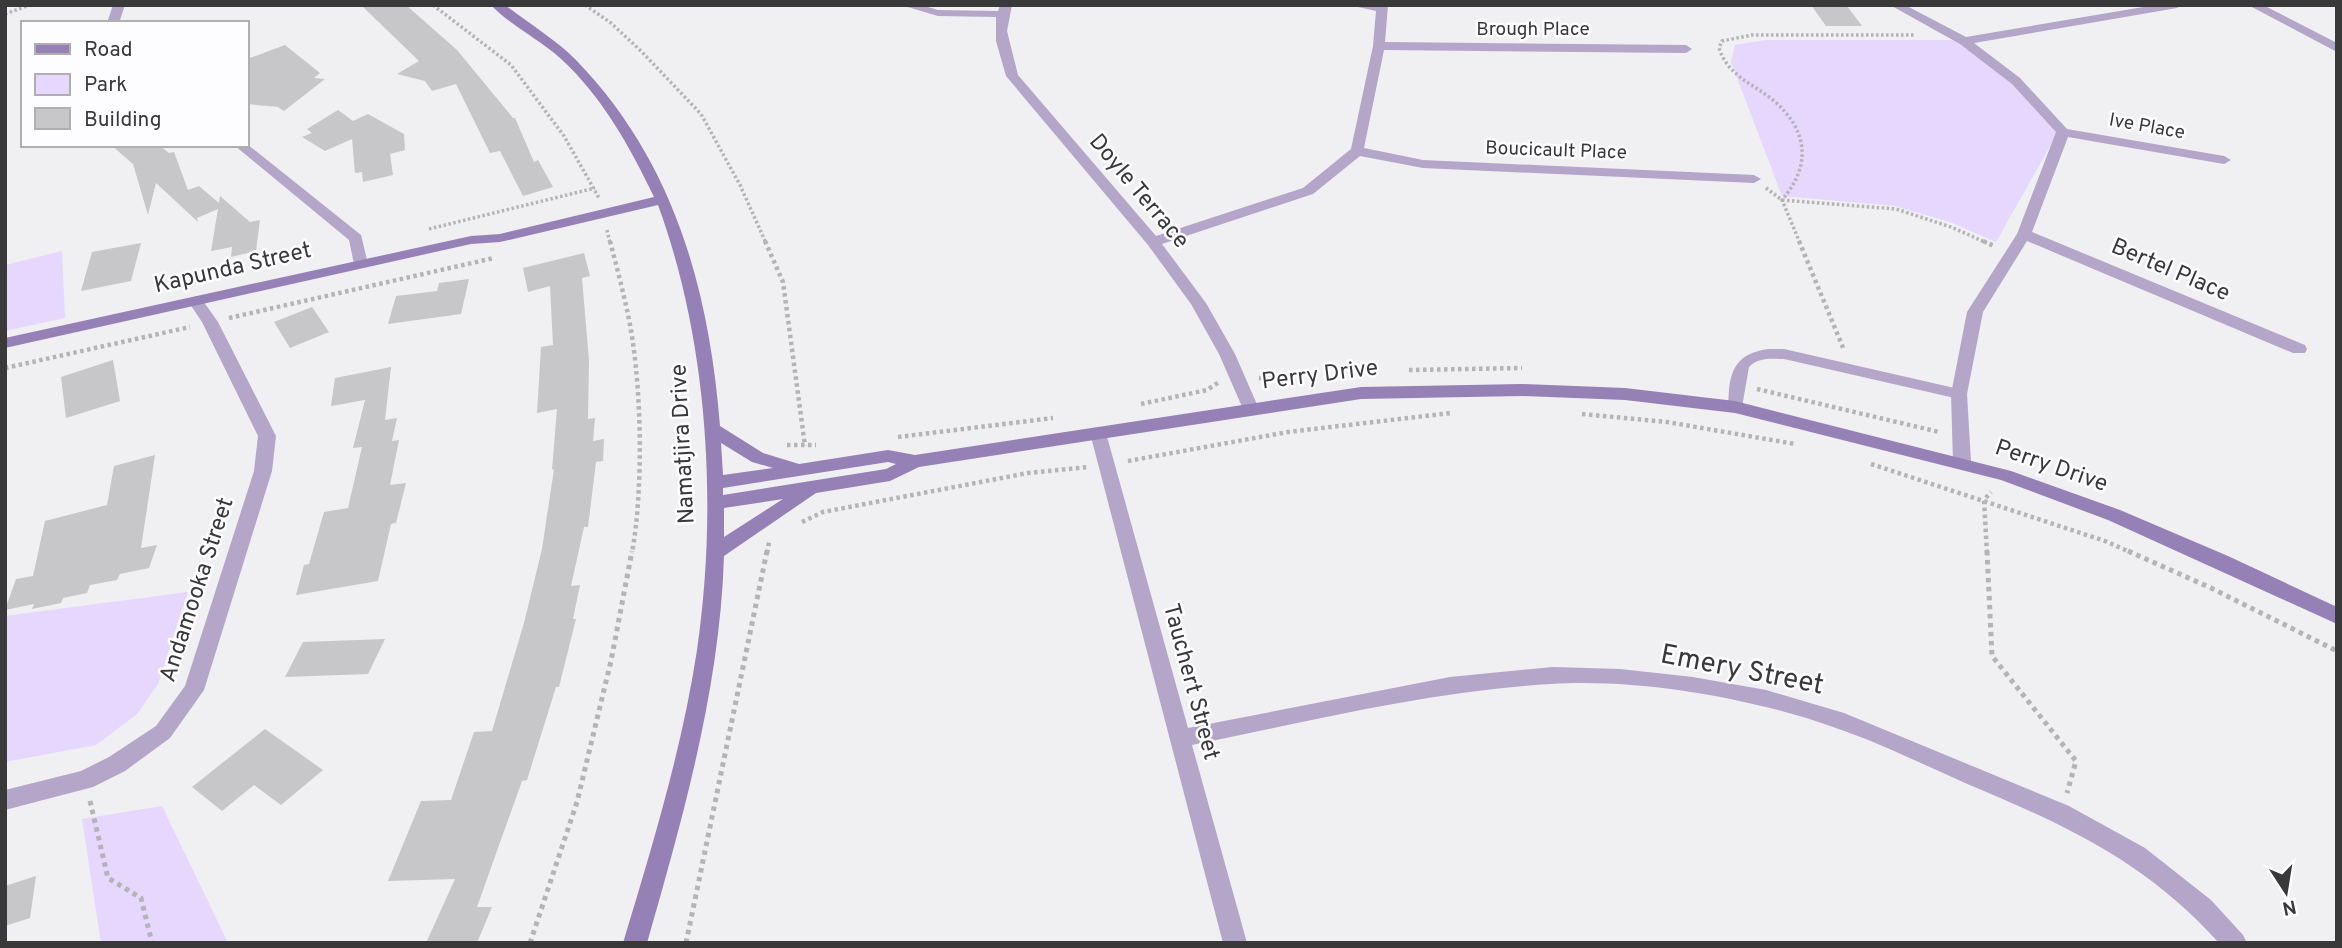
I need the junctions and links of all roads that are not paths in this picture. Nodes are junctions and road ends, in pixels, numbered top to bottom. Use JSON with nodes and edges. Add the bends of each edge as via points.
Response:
{"nodes":[{"id":1,"x":496,"y":5,"type":"edge"},
{"id":2,"x":907,"y":5,"type":"edge"},
{"id":3,"x":1355,"y":5,"type":"edge"},
{"id":4,"x":1896,"y":5,"type":"edge"},
{"id":5,"x":2177,"y":5,"type":"edge"},
{"id":6,"x":2255,"y":5,"type":"edge"},
{"id":7,"x":1382,"y":7,"type":"edge"},
{"id":8,"x":1003,"y":10,"type":"edge"},
{"id":9,"x":1964,"y":41,"type":"junction"},
{"id":10,"x":1379,"y":46,"type":"junction"},
{"id":11,"x":2337,"y":48,"type":"edge"},
{"id":12,"x":1686,"y":49,"type":"dead end"},
{"id":13,"x":2063,"y":132,"type":"junction"},
{"id":14,"x":242,"y":147,"type":"edge"},
{"id":15,"x":1357,"y":151,"type":"junction"},
{"id":16,"x":2224,"y":160,"type":"dead end"},
{"id":17,"x":1754,"y":178,"type":"road end"},
{"id":18,"x":661,"y":194,"type":"junction"},
{"id":19,"x":2024,"y":234,"type":"junction"},
{"id":20,"x":1153,"y":242,"type":"junction"},
{"id":21,"x":361,"y":264,"type":"junction"},
{"id":22,"x":196,"y":301,"type":"junction"},
{"id":23,"x":5,"y":343,"type":"edge"},
{"id":24,"x":2299,"y":349,"type":"dead end"},
{"id":25,"x":1959,"y":394,"type":"junction"},
{"id":26,"x":1735,"y":407,"type":"junction"},
{"id":27,"x":1251,"y":410,"type":"junction"},
{"id":28,"x":714,"y":430,"type":"junction"},
{"id":29,"x":1098,"y":433,"type":"junction"},
{"id":30,"x":915,"y":461,"type":"junction"},
{"id":31,"x":1962,"y":462,"type":"junction"},
{"id":32,"x":798,"y":467,"type":"junction"},
{"id":33,"x":715,"y":483,"type":"junction"},
{"id":34,"x":814,"y":487,"type":"junction"},
{"id":35,"x":715,"y":503,"type":"junction"},
{"id":36,"x":716,"y":552,"type":"junction"},
{"id":37,"x":2337,"y":616,"type":"edge"},
{"id":38,"x":1180,"y":738,"type":"junction"},
{"id":39,"x":5,"y":800,"type":"edge"},
{"id":40,"x":635,"y":943,"type":"edge"},
{"id":41,"x":1235,"y":943,"type":"edge"},
{"id":42,"x":2235,"y":943,"type":"edge"}],
"edges":[{"from":1,"to":18,"type":"street","name":"Namatjira Drive","via":[[571,62],[620,122]]},
{"from":2,"to":8,"type":"street","via":[[938,13]]},
{"from":3,"to":7,"type":"street"},
{"from":4,"to":9,"type":"street"},
{"from":5,"to":9,"type":"street"},
{"from":6,"to":11,"type":"street"},
{"from":7,"to":10,"type":"street"},
{"from":8,"to":20,"type":"street","name":"Doyle Terrace","via":[[1002,43],[1012,76]]},
{"from":9,"to":13,"type":"street","via":[[2016,81]]},
{"from":10,"to":12,"type":"street","name":"Brough Place"},
{"from":10,"to":15,"type":"street"},
{"from":13,"to":16,"type":"street","name":"Ive Place"},
{"from":13,"to":19,"type":"street"},
{"from":14,"to":21,"type":"street","via":[[356,238]]},
{"from":15,"to":17,"type":"street","name":"Boucicault Place","via":[[1423,164]]},
{"from":15,"to":20,"type":"street","via":[[1308,191]]},
{"from":18,"to":21,"type":"street","name":"Kapunda Street","via":[[500,238]]},
{"from":18,"to":28,"type":"street","name":"Namatjira Drive","via":[[686,257],[705,348]]},
{"from":19,"to":24,"type":"street","name":"Bertel Place"},
{"from":19,"to":25,"type":"street","via":[[1975,312]]},
{"from":20,"to":27,"type":"street","name":"Doyle Terrace","via":[[1198,303]]},
{"from":21,"to":22,"type":"street","name":"Kapunda Street"},
{"from":22,"to":23,"type":"street","name":"Kapunda Street"},
{"from":22,"to":39,"type":"street","name":"Andamooka Street","via":[[267,436],[263,471],[194,690],[163,732],[117,764],[85,780]]},
{"from":25,"to":26,"type":"lane","via":[[1765,353],[1743,364],[1736,375]]},
{"from":25,"to":31,"type":"street"},
{"from":26,"to":27,"type":"street","name":"Perry Drive","via":[[1625,394],[1522,390],[1361,393]]},
{"from":26,"to":31,"type":"street","name":"Perry Drive"},
{"from":27,"to":29,"type":"street","name":"Perry Drive"},
{"from":28,"to":32,"type":"street","via":[[758,458]]},
{"from":28,"to":33,"type":"street","name":"Namatjira Drive"},
{"from":29,"to":30,"type":"street","name":"Perry Drive"},
{"from":29,"to":38,"type":"street","name":"Tauchert Street"},
{"from":30,"to":32,"type":"street","name":"Perry Drive","via":[[888,456]]},
{"from":30,"to":34,"type":"street","name":"Perry Drive","via":[[890,475]]},
{"from":31,"to":37,"type":"street","name":"Perry Drive","via":[[2114,514]]},
{"from":32,"to":33,"type":"street","name":"Perry Drive"},
{"from":33,"to":35,"type":"street","name":"Namatjira Drive"},
{"from":34,"to":35,"type":"street","name":"Perry Drive"},
{"from":34,"to":36,"type":"street"},
{"from":35,"to":36,"type":"street","name":"Namatjira Drive"},
{"from":36,"to":40,"type":"street","name":"Namatjira Drive","via":[[703,675]]},
{"from":38,"to":41,"type":"street","name":"Tauchert Street"},
{"from":38,"to":42,"type":"street","name":"Emery Street","via":[[1450,685],[1553,675],[1705,687],[1837,719],[2061,813],[2137,855],[2203,908]]}]}
